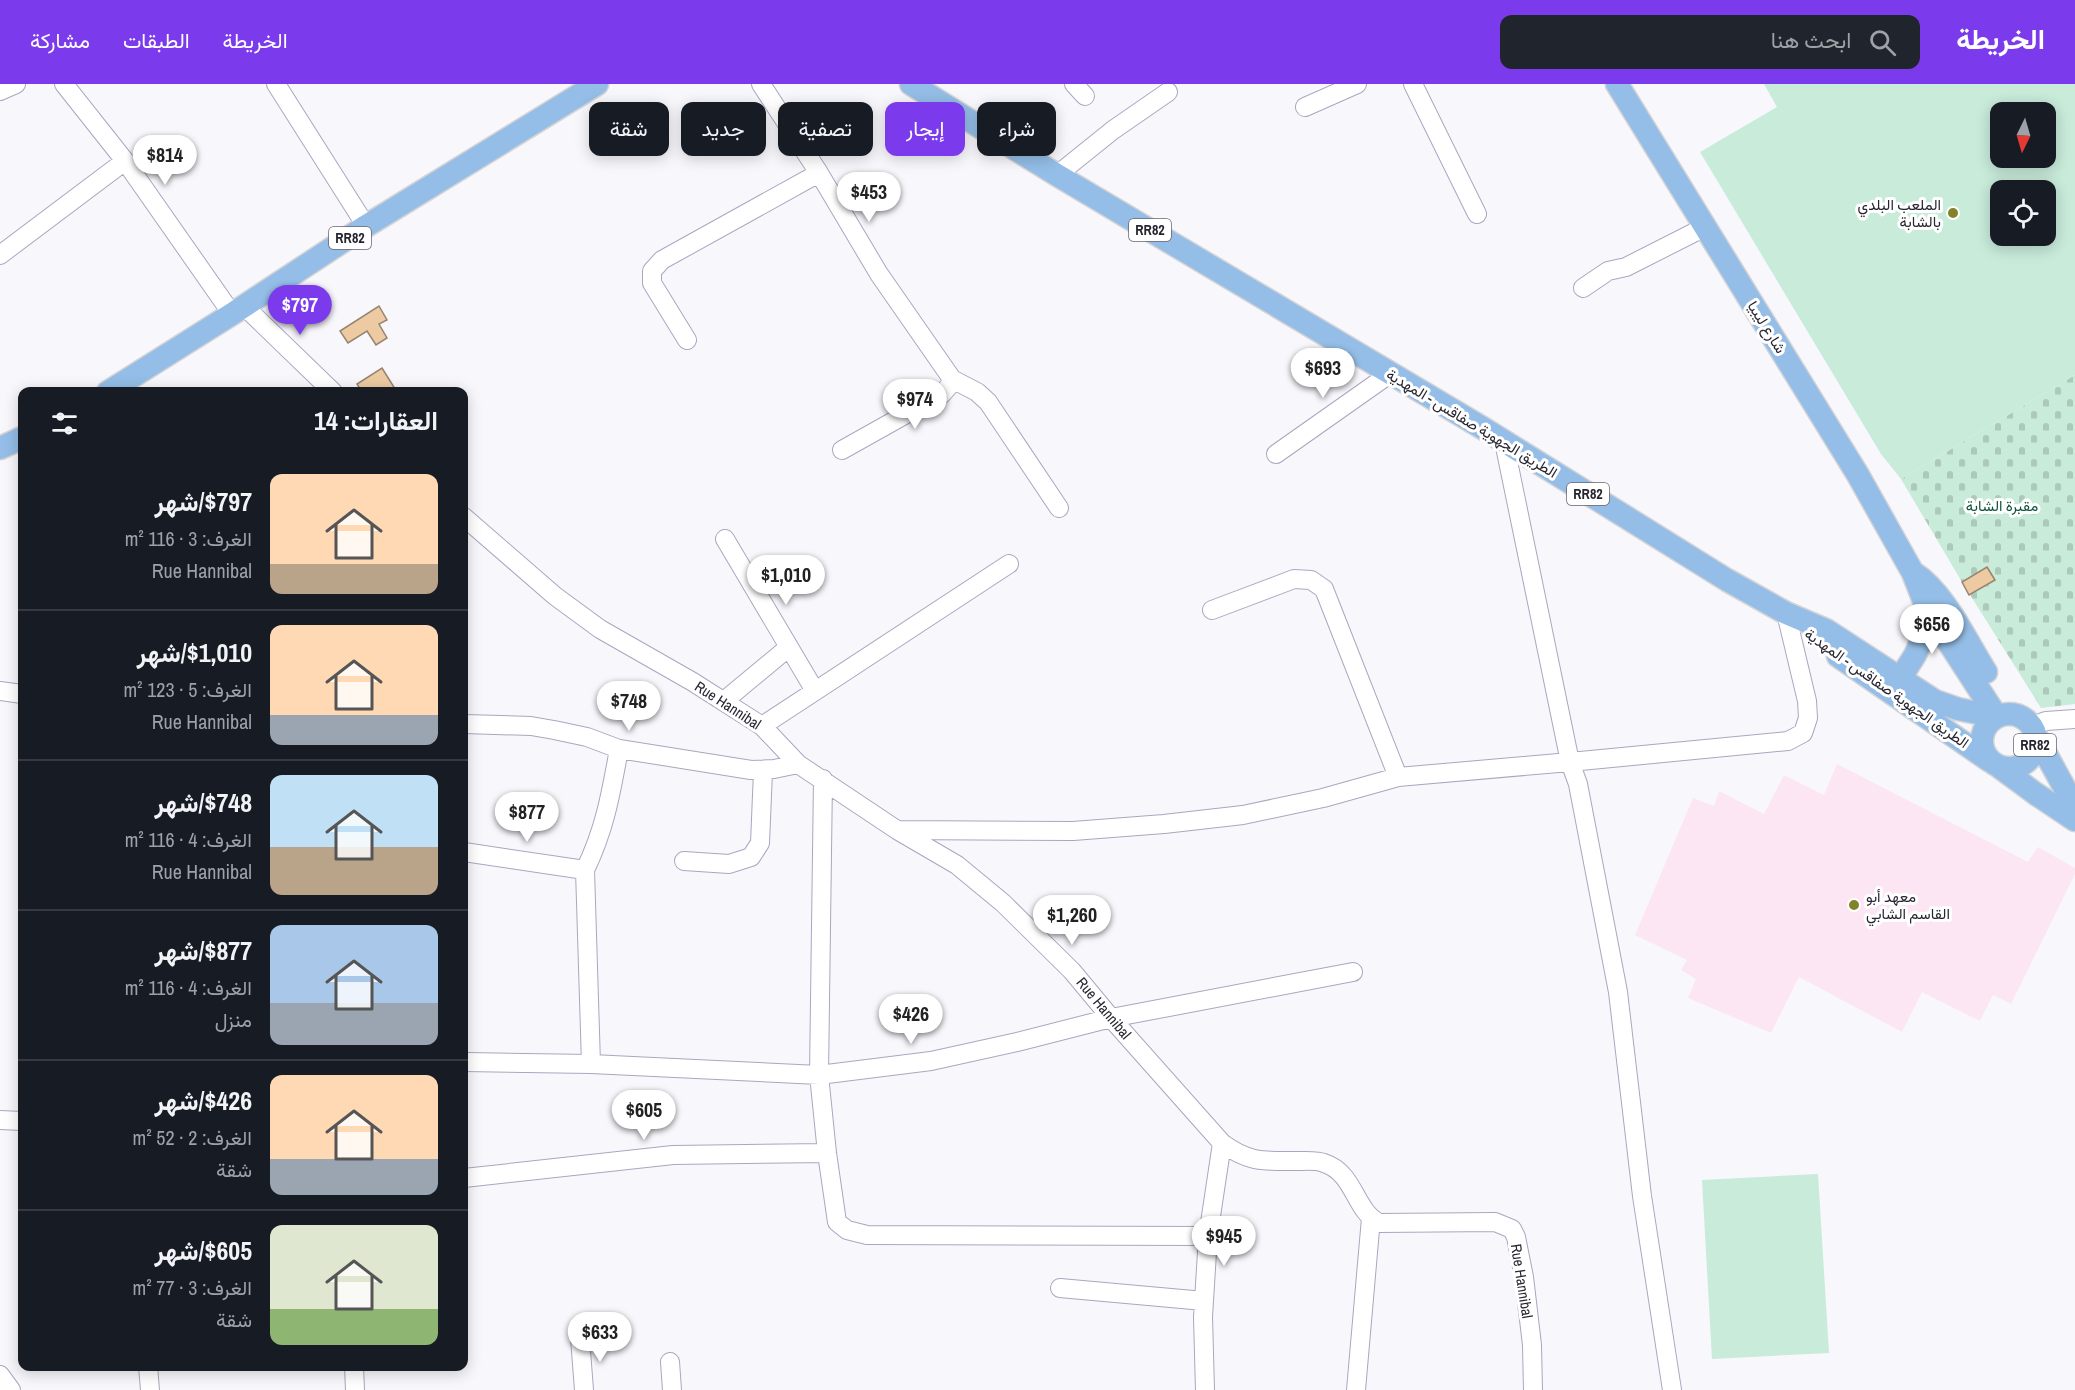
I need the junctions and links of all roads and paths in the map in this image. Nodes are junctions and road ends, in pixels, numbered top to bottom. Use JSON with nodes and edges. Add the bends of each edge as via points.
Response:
{"nodes":[{"id":1,"x":16,"y":84,"type":"edge"},
{"id":2,"x":64,"y":84,"type":"edge"},
{"id":3,"x":276,"y":84,"type":"edge"},
{"id":4,"x":762,"y":84,"type":"edge"},
{"id":5,"x":1356,"y":84,"type":"edge"},
{"id":6,"x":1413,"y":84,"type":"edge"},
{"id":7,"x":1617,"y":84,"type":"edge"},
{"id":8,"x":598,"y":85,"type":"edge"},
{"id":9,"x":924,"y":87,"type":"edge"},
{"id":10,"x":0,"y":91,"type":"edge"},
{"id":11,"x":1168,"y":92,"type":"dead end"},
{"id":12,"x":1305,"y":107,"type":"dead end"},
{"id":13,"x":125,"y":161,"type":"junction"},
{"id":14,"x":819,"y":173,"type":"junction"},
{"id":15,"x":1057,"y":175,"type":"junction"},
{"id":16,"x":1477,"y":214,"type":"dead end"},
{"id":17,"x":366,"y":226,"type":"junction"},
{"id":18,"x":1705,"y":227,"type":"junction"},
{"id":19,"x":0,"y":255,"type":"edge"},
{"id":20,"x":1583,"y":288,"type":"dead end"},
{"id":21,"x":238,"y":310,"type":"junction"},
{"id":22,"x":687,"y":340,"type":"dead end"},
{"id":23,"x":1391,"y":373,"type":"junction"},
{"id":24,"x":952,"y":379,"type":"junction"},
{"id":25,"x":116,"y":387,"type":"edge"},
{"id":26,"x":327,"y":387,"type":"edge"},
{"id":27,"x":18,"y":440,"type":"edge"},
{"id":28,"x":1504,"y":442,"type":"junction"},
{"id":29,"x":0,"y":448,"type":"edge"},
{"id":30,"x":842,"y":450,"type":"dead end"},
{"id":31,"x":1276,"y":454,"type":"dead end"},
{"id":32,"x":1059,"y":508,"type":"dead end"},
{"id":33,"x":468,"y":520,"type":"edge"},
{"id":34,"x":725,"y":539,"type":"dead end"},
{"id":35,"x":1009,"y":564,"type":"dead end"},
{"id":36,"x":1913,"y":573,"type":"junction"},
{"id":37,"x":1926,"y":609,"type":"junction"},
{"id":38,"x":1212,"y":610,"type":"dead end"},
{"id":39,"x":1786,"y":613,"type":"junction"},
{"id":40,"x":789,"y":647,"type":"junction"},
{"id":41,"x":1898,"y":688,"type":"junction"},
{"id":42,"x":0,"y":691,"type":"edge"},
{"id":43,"x":815,"y":691,"type":"junction"},
{"id":44,"x":18,"y":693,"type":"edge"},
{"id":45,"x":724,"y":701,"type":"junction"},
{"id":46,"x":2004,"y":715,"type":"junction"},
{"id":47,"x":2075,"y":719,"type":"edge"},
{"id":48,"x":468,"y":724,"type":"edge"},
{"id":49,"x":762,"y":726,"type":"junction"},
{"id":50,"x":2033,"y":730,"type":"junction"},
{"id":51,"x":619,"y":749,"type":"junction"},
{"id":52,"x":1570,"y":762,"type":"junction"},
{"id":53,"x":1994,"y":763,"type":"junction"},
{"id":54,"x":798,"y":764,"type":"junction"},
{"id":55,"x":762,"y":771,"type":"junction"},
{"id":56,"x":1398,"y":777,"type":"junction"},
{"id":57,"x":822,"y":779,"type":"junction"},
{"id":58,"x":2075,"y":807,"type":"edge"},
{"id":59,"x":2075,"y":820,"type":"edge"},
{"id":60,"x":897,"y":830,"type":"junction"},
{"id":61,"x":468,"y":853,"type":"edge"},
{"id":62,"x":684,"y":861,"type":"dead end"},
{"id":63,"x":585,"y":870,"type":"junction"},
{"id":64,"x":1353,"y":972,"type":"dead end"},
{"id":65,"x":1111,"y":1018,"type":"junction"},
{"id":66,"x":468,"y":1062,"type":"edge"},
{"id":67,"x":591,"y":1064,"type":"junction"},
{"id":68,"x":819,"y":1075,"type":"junction"},
{"id":69,"x":0,"y":1120,"type":"edge"},
{"id":70,"x":18,"y":1121,"type":"edge"},
{"id":71,"x":1222,"y":1143,"type":"junction"},
{"id":72,"x":827,"y":1153,"type":"junction"},
{"id":73,"x":468,"y":1179,"type":"edge"},
{"id":74,"x":1371,"y":1218,"type":"junction"},
{"id":75,"x":1208,"y":1236,"type":"junction"},
{"id":76,"x":1060,"y":1288,"type":"dead end"},
{"id":77,"x":1204,"y":1301,"type":"junction"},
{"id":78,"x":580,"y":1338,"type":"dead end"},
{"id":79,"x":670,"y":1362,"type":"dead end"},
{"id":80,"x":148,"y":1371,"type":"edge"},
{"id":81,"x":354,"y":1371,"type":"edge"},
{"id":82,"x":0,"y":1375,"type":"edge"},
{"id":83,"x":11,"y":1390,"type":"edge"},
{"id":84,"x":150,"y":1390,"type":"edge"},
{"id":85,"x":355,"y":1390,"type":"edge"},
{"id":86,"x":584,"y":1390,"type":"edge"},
{"id":87,"x":672,"y":1390,"type":"edge"},
{"id":88,"x":1205,"y":1390,"type":"edge"},
{"id":89,"x":1356,"y":1390,"type":"edge"},
{"id":90,"x":1533,"y":1390,"type":"edge"},
{"id":91,"x":1672,"y":1390,"type":"edge"}],
"edges":[{"from":1,"to":10,"type":"street"},
{"from":2,"to":13,"type":"street"},
{"from":3,"to":17,"type":"street"},
{"from":4,"to":14,"type":"street"},
{"from":5,"to":12,"type":"street"},
{"from":6,"to":16,"type":"street"},
{"from":7,"to":18,"type":"main road","name":"شارع ليبيا"},
{"from":8,"to":17,"type":"main road","number":"RR82"},
{"from":9,"to":15,"type":"main road","name":"الطريق الجهوية صفاقس - المهدية","number":"RR82"},
{"from":11,"to":15,"type":"street"},
{"from":13,"to":19,"type":"street"},
{"from":13,"to":21,"type":"street"},
{"from":14,"to":22,"type":"street","via":[[662,261],[652,271],[652,283]]},
{"from":14,"to":24,"type":"street","via":[[879,274]]},
{"from":15,"to":23,"type":"main road","name":"الطريق الجهوية صفاقس - المهدية","number":"RR82"},
{"from":17,"to":21,"type":"main road","number":"RR82"},
{"from":18,"to":20,"type":"street","via":[[1626,267],[1608,271]]},
{"from":18,"to":36,"type":"main road","name":"شارع ليبيا","via":[[1852,465]]},
{"from":21,"to":25,"type":"main road","number":"RR82"},
{"from":21,"to":26,"type":"street"},
{"from":23,"to":28,"type":"main road","name":"الطريق الجهوية صفاقس - المهدية","number":"RR82"},
{"from":23,"to":31,"type":"street"},
{"from":24,"to":30,"type":"street","via":[[942,394]]},
{"from":24,"to":32,"type":"street","via":[[988,402]]},
{"from":27,"to":29,"type":"main road"},
{"from":28,"to":39,"type":"main road","name":"الطريق الجهوية صفاقس - المهدية","number":"RR82"},
{"from":28,"to":52,"type":"street"},
{"from":33,"to":45,"type":"street","name":"Rue Hannibal","via":[[555,596],[600,629]]},
{"from":34,"to":40,"type":"street"},
{"from":35,"to":43,"type":"street"},
{"from":36,"to":37,"type":"main road","name":"شارع ليبيا"},
{"from":36,"to":46,"type":"main road","name":"شارع ليبيا","via":[[1939,596]]},
{"from":37,"to":41,"type":"main road","via":[[1921,642]]},
{"from":37,"to":46,"type":"main road","name":"شارع ليبيا"},
{"from":38,"to":56,"type":"street","via":[[1294,579],[1311,580],[1324,589]]},
{"from":39,"to":41,"type":"main road","name":"الطريق الجهوية صفاقس - المهدية","number":"RR82","via":[[1826,630]]},
{"from":39,"to":52,"type":"street","via":[[1807,701],[1808,718],[1803,733],[1788,741]]},
{"from":40,"to":43,"type":"street"},
{"from":40,"to":45,"type":"street"},
{"from":41,"to":46,"type":"main road","name":"الطريق الجهوية صفاقس - المهدية","number":"RR82","via":[[1958,709]]},
{"from":41,"to":53,"type":"main road","name":"الطريق الجهوية صفاقس - المهدية","number":"RR82"},
{"from":42,"to":44,"type":"street"},
{"from":43,"to":49,"type":"street"},
{"from":45,"to":49,"type":"street","name":"Rue Hannibal"},
{"from":46,"to":50,"type":"main road","name":"الطريق الجهوية صفاقس - المهدية","number":"RR82","via":[[2026,720]]},
{"from":46,"to":53,"type":"main road","name":"الطريق الجهوية صفاقس - المهدية","via":[[1989,722],[1982,737],[1982,746]]},
{"from":47,"to":50,"type":"street","via":[[2046,721]]},
{"from":48,"to":51,"type":"street","via":[[531,726],[586,737]]},
{"from":49,"to":54,"type":"street","name":"Rue Hannibal"},
{"from":50,"to":53,"type":"main road","number":"RR82","via":[[2036,742],[2030,758],[2016,767]]},
{"from":50,"to":58,"type":"main road"},
{"from":51,"to":55,"type":"street"},
{"from":51,"to":63,"type":"street","via":[[606,817]]},
{"from":52,"to":56,"type":"street"},
{"from":52,"to":91,"type":"street","via":[[1578,784],[1618,992],[1642,1196]]},
{"from":53,"to":59,"type":"main road","name":"الطريق الجهوية صفاقس - المهدية","number":"RR82"},
{"from":54,"to":55,"type":"street"},
{"from":54,"to":57,"type":"street","name":"Rue Hannibal"},
{"from":55,"to":62,"type":"street","via":[[760,843],[751,857],[729,864]]},
{"from":56,"to":60,"type":"street","via":[[1243,815],[1164,824],[1073,831]]},
{"from":57,"to":60,"type":"street","name":"Rue Hannibal"},
{"from":57,"to":68,"type":"street"},
{"from":60,"to":65,"type":"street","name":"Rue Hannibal","via":[[957,865],[1003,903],[1072,971]]},
{"from":61,"to":63,"type":"street"},
{"from":63,"to":67,"type":"street"},
{"from":64,"to":65,"type":"street"},
{"from":65,"to":68,"type":"street","via":[[931,1061]]},
{"from":65,"to":71,"type":"street","name":"Rue Hannibal"},
{"from":66,"to":67,"type":"street"},
{"from":67,"to":68,"type":"street"},
{"from":68,"to":72,"type":"street"},
{"from":69,"to":70,"type":"street"},
{"from":71,"to":74,"type":"street","name":"Rue Hannibal","via":[[1239,1156],[1262,1161],[1324,1163],[1344,1175]]},
{"from":71,"to":75,"type":"street"},
{"from":72,"to":73,"type":"street","via":[[673,1155]]},
{"from":72,"to":75,"type":"street","via":[[837,1222],[847,1230],[867,1235]]},
{"from":74,"to":89,"type":"street"},
{"from":74,"to":90,"type":"street","name":"Rue Hannibal","via":[[1379,1223],[1495,1221],[1512,1229],[1524,1277]]},
{"from":75,"to":77,"type":"street"},
{"from":76,"to":77,"type":"street"},
{"from":77,"to":88,"type":"street"},
{"from":78,"to":86,"type":"street"},
{"from":79,"to":87,"type":"street"},
{"from":80,"to":84,"type":"street"},
{"from":81,"to":85,"type":"street"},
{"from":82,"to":83,"type":"street"}]}
